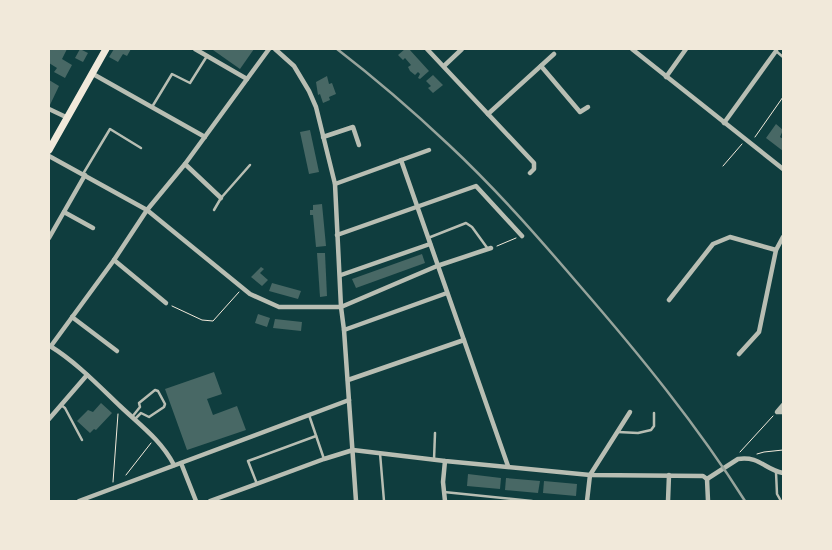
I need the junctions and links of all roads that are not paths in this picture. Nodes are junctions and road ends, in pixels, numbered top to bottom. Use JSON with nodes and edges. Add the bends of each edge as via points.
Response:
{"nodes":[{"id":1,"x":106,"y":49,"type":"edge"},
{"id":2,"x":194,"y":49,"type":"edge"},
{"id":3,"x":269,"y":49,"type":"edge"},
{"id":4,"x":275,"y":49,"type":"edge"},
{"id":5,"x":427,"y":49,"type":"edge"},
{"id":6,"x":462,"y":49,"type":"edge"},
{"id":7,"x":632,"y":49,"type":"edge"},
{"id":8,"x":686,"y":49,"type":"edge"},
{"id":9,"x":776,"y":51,"type":"joint"},
{"id":10,"x":554,"y":54,"type":"dead end"},
{"id":11,"x":207,"y":56,"type":"junction"},
{"id":12,"x":783,"y":57,"type":"edge"},
{"id":13,"x":444,"y":66,"type":"junction"},
{"id":14,"x":541,"y":66,"type":"junction"},
{"id":15,"x":92,"y":74,"type":"junction"},
{"id":16,"x":666,"y":77,"type":"junction"},
{"id":17,"x":247,"y":79,"type":"junction"},
{"id":18,"x":152,"y":107,"type":"junction"},
{"id":19,"x":49,"y":108,"type":"edge"},
{"id":20,"x":588,"y":108,"type":"dead end"},
{"id":21,"x":488,"y":114,"type":"junction"},
{"id":22,"x":68,"y":118,"type":"junction"},
{"id":23,"x":724,"y":123,"type":"junction"},
{"id":24,"x":323,"y":136,"type":"junction"},
{"id":25,"x":205,"y":137,"type":"junction"},
{"id":26,"x":359,"y":144,"type":"dead end"},
{"id":27,"x":141,"y":148,"type":"dead end"},
{"id":28,"x":49,"y":150,"type":"edge"},
{"id":29,"x":428,"y":150,"type":"dead end"},
{"id":30,"x":49,"y":156,"type":"edge"},
{"id":31,"x":401,"y":160,"type":"junction"},
{"id":32,"x":184,"y":164,"type":"junction"},
{"id":33,"x":250,"y":165,"type":"dead end"},
{"id":34,"x":783,"y":169,"type":"edge"},
{"id":35,"x":530,"y":173,"type":"dead end"},
{"id":36,"x":84,"y":175,"type":"junction"},
{"id":37,"x":335,"y":184,"type":"junction"},
{"id":38,"x":221,"y":198,"type":"junction"},
{"id":39,"x":417,"y":207,"type":"junction"},
{"id":40,"x":147,"y":210,"type":"junction"},
{"id":41,"x":214,"y":210,"type":"dead end"},
{"id":42,"x":64,"y":212,"type":"junction"},
{"id":43,"x":92,"y":228,"type":"dead end"},
{"id":44,"x":337,"y":235,"type":"junction"},
{"id":45,"x":522,"y":236,"type":"road end"},
{"id":46,"x":783,"y":237,"type":"edge"},
{"id":47,"x":49,"y":238,"type":"edge"},
{"id":48,"x":428,"y":238,"type":"junction"},
{"id":49,"x":430,"y":244,"type":"junction"},
{"id":50,"x":490,"y":248,"type":"joint"},
{"id":51,"x":776,"y":250,"type":"junction"},
{"id":52,"x":114,"y":260,"type":"junction"},
{"id":53,"x":437,"y":266,"type":"junction"},
{"id":54,"x":341,"y":275,"type":"junction"},
{"id":55,"x":447,"y":293,"type":"junction"},
{"id":56,"x":668,"y":300,"type":"dead end"},
{"id":57,"x":166,"y":303,"type":"road end"},
{"id":58,"x":341,"y":306,"type":"junction"},
{"id":59,"x":72,"y":317,"type":"junction"},
{"id":60,"x":344,"y":330,"type":"junction"},
{"id":61,"x":464,"y":340,"type":"junction"},
{"id":62,"x":50,"y":346,"type":"edge"},
{"id":63,"x":117,"y":351,"type":"dead end"},
{"id":64,"x":739,"y":354,"type":"dead end"},
{"id":65,"x":88,"y":375,"type":"junction"},
{"id":66,"x":348,"y":380,"type":"junction"},
{"id":67,"x":349,"y":400,"type":"junction"},
{"id":68,"x":61,"y":405,"type":"junction"},
{"id":69,"x":783,"y":405,"type":"edge"},
{"id":70,"x":630,"y":412,"type":"dead end"},
{"id":71,"x":783,"y":412,"type":"edge"},
{"id":72,"x":654,"y":413,"type":"dead end"},
{"id":73,"x":308,"y":414,"type":"junction"},
{"id":74,"x":133,"y":418,"type":"junction"},
{"id":75,"x":49,"y":419,"type":"edge"},
{"id":76,"x":618,"y":432,"type":"junction"},
{"id":77,"x":435,"y":433,"type":"dead end"},
{"id":78,"x":316,"y":436,"type":"junction"},
{"id":79,"x":82,"y":440,"type":"dead end"},
{"id":80,"x":353,"y":450,"type":"junction"},
{"id":81,"x":380,"y":453,"type":"junction"},
{"id":82,"x":324,"y":459,"type":"junction"},
{"id":83,"x":434,"y":460,"type":"junction"},
{"id":84,"x":445,"y":461,"type":"junction"},
{"id":85,"x":180,"y":462,"type":"junction"},
{"id":86,"x":174,"y":465,"type":"junction"},
{"id":87,"x":508,"y":466,"type":"junction"},
{"id":88,"x":776,"y":472,"type":"junction"},
{"id":89,"x":783,"y":473,"type":"edge"},
{"id":90,"x":590,"y":475,"type":"junction"},
{"id":91,"x":669,"y":475,"type":"junction"},
{"id":92,"x":708,"y":479,"type":"junction"},
{"id":93,"x":257,"y":484,"type":"junction"},
{"id":94,"x":444,"y":492,"type":"junction"},
{"id":95,"x":476,"y":496,"type":"junction"},
{"id":96,"x":220,"y":500,"type":"edge"},
{"id":97,"x":81,"y":501,"type":"edge"},
{"id":98,"x":196,"y":501,"type":"edge"},
{"id":99,"x":210,"y":501,"type":"edge"},
{"id":100,"x":356,"y":501,"type":"edge"},
{"id":101,"x":384,"y":501,"type":"edge"},
{"id":102,"x":445,"y":501,"type":"edge"},
{"id":103,"x":477,"y":501,"type":"edge"},
{"id":104,"x":532,"y":501,"type":"edge"},
{"id":105,"x":587,"y":501,"type":"edge"},
{"id":106,"x":668,"y":501,"type":"edge"},
{"id":107,"x":708,"y":501,"type":"edge"},
{"id":108,"x":781,"y":501,"type":"edge"}],
"edges":[{"from":1,"to":15,"type":"main road"},
{"from":2,"to":11,"type":"street"},
{"from":3,"to":17,"type":"street"},
{"from":4,"to":24,"type":"street","via":[[294,66],[309,91]]},
{"from":5,"to":13,"type":"street"},
{"from":6,"to":13,"type":"street"},
{"from":7,"to":16,"type":"street"},
{"from":8,"to":16,"type":"street"},
{"from":9,"to":12,"type":"lane"},
{"from":9,"to":23,"type":"street"},
{"from":10,"to":14,"type":"street"},
{"from":11,"to":17,"type":"street"},
{"from":11,"to":18,"type":"lane","via":[[190,83],[172,74]]},
{"from":13,"to":21,"type":"street"},
{"from":14,"to":20,"type":"street","via":[[580,112]]},
{"from":14,"to":21,"type":"street"},
{"from":15,"to":18,"type":"street"},
{"from":15,"to":22,"type":"main road"},
{"from":16,"to":23,"type":"street"},
{"from":17,"to":25,"type":"street"},
{"from":18,"to":25,"type":"street"},
{"from":19,"to":22,"type":"street"},
{"from":21,"to":35,"type":"street","via":[[534,163],[534,170]]},
{"from":22,"to":28,"type":"main road"},
{"from":23,"to":34,"type":"street"},
{"from":24,"to":26,"type":"street","via":[[354,127]]},
{"from":24,"to":37,"type":"street"},
{"from":25,"to":32,"type":"street"},
{"from":27,"to":36,"type":"lane","via":[[110,129]]},
{"from":29,"to":31,"type":"street"},
{"from":30,"to":36,"type":"street"},
{"from":31,"to":37,"type":"street"},
{"from":31,"to":39,"type":"street"},
{"from":32,"to":38,"type":"street"},
{"from":32,"to":40,"type":"street"},
{"from":33,"to":38,"type":"lane"},
{"from":36,"to":40,"type":"street"},
{"from":36,"to":42,"type":"street"},
{"from":37,"to":44,"type":"street"},
{"from":38,"to":41,"type":"lane"},
{"from":39,"to":44,"type":"street"},
{"from":39,"to":45,"type":"street","via":[[476,186]]},
{"from":39,"to":48,"type":"street"},
{"from":40,"to":52,"type":"street"},
{"from":40,"to":58,"type":"street","via":[[250,294],[280,307]]},
{"from":42,"to":43,"type":"street"},
{"from":42,"to":47,"type":"street"},
{"from":44,"to":54,"type":"street"},
{"from":46,"to":51,"type":"street"},
{"from":48,"to":49,"type":"street"},
{"from":48,"to":50,"type":"lane","via":[[466,223]]},
{"from":49,"to":53,"type":"street"},
{"from":49,"to":54,"type":"street"},
{"from":50,"to":53,"type":"street"},
{"from":51,"to":56,"type":"street","via":[[730,237],[713,244]]},
{"from":51,"to":64,"type":"street","via":[[760,332]]},
{"from":52,"to":57,"type":"street"},
{"from":52,"to":59,"type":"street"},
{"from":53,"to":55,"type":"street"},
{"from":53,"to":58,"type":"street"},
{"from":54,"to":58,"type":"street"},
{"from":55,"to":60,"type":"street"},
{"from":55,"to":61,"type":"street"},
{"from":58,"to":60,"type":"street"},
{"from":59,"to":62,"type":"street"},
{"from":59,"to":63,"type":"street"},
{"from":60,"to":66,"type":"street"},
{"from":61,"to":66,"type":"street"},
{"from":61,"to":87,"type":"street"},
{"from":62,"to":65,"type":"street"},
{"from":65,"to":68,"type":"street"},
{"from":65,"to":74,"type":"street"},
{"from":66,"to":67,"type":"street"},
{"from":67,"to":73,"type":"street"},
{"from":67,"to":80,"type":"street"},
{"from":68,"to":75,"type":"street"},
{"from":68,"to":79,"type":"lane"},
{"from":69,"to":71,"type":"street","via":[[777,412]]},
{"from":70,"to":76,"type":"street"},
{"from":72,"to":76,"type":"lane","via":[[651,430]]},
{"from":73,"to":78,"type":"lane"},
{"from":73,"to":85,"type":"street"},
{"from":74,"to":74,"type":"lane","via":[[139,403],[158,391],[164,407],[149,417],[141,413]]},
{"from":74,"to":86,"type":"street","via":[[166,451]]},
{"from":76,"to":90,"type":"street"},
{"from":77,"to":83,"type":"lane"},
{"from":78,"to":82,"type":"lane"},
{"from":78,"to":93,"type":"lane","via":[[248,461]]},
{"from":80,"to":81,"type":"street"},
{"from":80,"to":82,"type":"street"},
{"from":80,"to":100,"type":"street"},
{"from":81,"to":83,"type":"street"},
{"from":81,"to":101,"type":"lane"},
{"from":82,"to":93,"type":"street"},
{"from":83,"to":84,"type":"street"},
{"from":84,"to":87,"type":"street"},
{"from":84,"to":94,"type":"street"},
{"from":85,"to":86,"type":"street"},
{"from":85,"to":98,"type":"street"},
{"from":86,"to":97,"type":"street"},
{"from":87,"to":90,"type":"street"},
{"from":88,"to":89,"type":"street"},
{"from":88,"to":92,"type":"street","via":[[757,460],[747,459],[738,460]]},
{"from":88,"to":108,"type":"lane","via":[[777,494]]},
{"from":90,"to":91,"type":"street"},
{"from":90,"to":105,"type":"street"},
{"from":91,"to":92,"type":"street"},
{"from":91,"to":106,"type":"street"},
{"from":92,"to":107,"type":"street"},
{"from":93,"to":96,"type":"street"},
{"from":94,"to":95,"type":"lane"},
{"from":94,"to":102,"type":"street"},
{"from":95,"to":103,"type":"lane"},
{"from":95,"to":104,"type":"lane"},
{"from":96,"to":99,"type":"street"}]}
